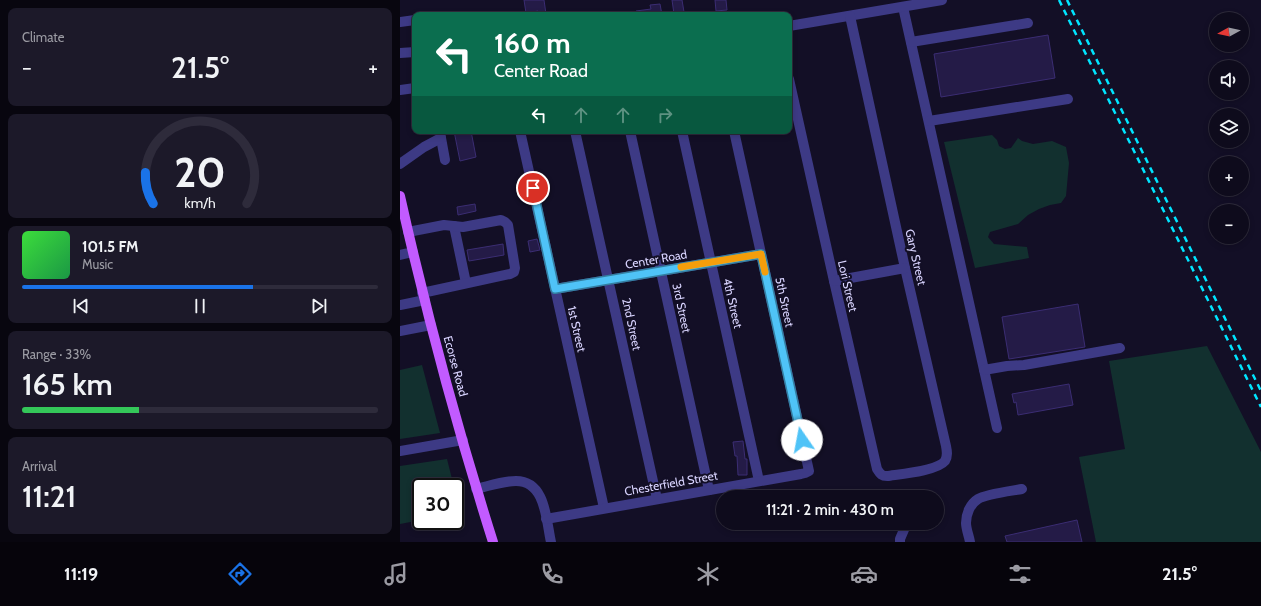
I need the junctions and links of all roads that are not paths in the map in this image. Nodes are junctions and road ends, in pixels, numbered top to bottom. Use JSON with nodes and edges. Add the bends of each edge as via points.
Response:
{"nodes":[{"id":1,"x":942,"y":0,"type":"edge"},
{"id":2,"x":903,"y":7,"type":"junction"},
{"id":3,"x":850,"y":16,"type":"junction"},
{"id":4,"x":412,"y":20,"type":"edge"},
{"id":5,"x":400,"y":22,"type":"edge"},
{"id":6,"x":1028,"y":23,"type":"dead end"},
{"id":7,"x":792,"y":26,"type":"edge"},
{"id":8,"x":911,"y":42,"type":"junction"},
{"id":9,"x":412,"y":52,"type":"edge"},
{"id":10,"x":400,"y":54,"type":"edge"},
{"id":11,"x":412,"y":88,"type":"edge"},
{"id":12,"x":400,"y":90,"type":"edge"},
{"id":13,"x":792,"y":92,"type":"edge"},
{"id":14,"x":1068,"y":99,"type":"dead end"},
{"id":15,"x":929,"y":121,"type":"junction"},
{"id":16,"x":440,"y":134,"type":"edge"},
{"id":17,"x":521,"y":134,"type":"edge"},
{"id":18,"x":576,"y":134,"type":"edge"},
{"id":19,"x":631,"y":134,"type":"edge"},
{"id":20,"x":683,"y":134,"type":"edge"},
{"id":21,"x":735,"y":134,"type":"edge"},
{"id":22,"x":445,"y":160,"type":"dead end"},
{"id":23,"x":400,"y":164,"type":"edge"},
{"id":24,"x":400,"y":196,"type":"edge"},
{"id":25,"x":402,"y":211,"type":"edge"},
{"id":26,"x":454,"y":226,"type":"junction"},
{"id":27,"x":408,"y":232,"type":"junction"},
{"id":28,"x":413,"y":252,"type":"junction"},
{"id":29,"x":761,"y":254,"type":"junction"},
{"id":30,"x":400,"y":255,"type":"edge"},
{"id":31,"x":711,"y":262,"type":"junction"},
{"id":32,"x":905,"y":268,"type":"junction"},
{"id":33,"x":661,"y":271,"type":"junction"},
{"id":34,"x":609,"y":280,"type":"junction"},
{"id":35,"x":834,"y":281,"type":"junction"},
{"id":36,"x":466,"y":284,"type":"junction"},
{"id":37,"x":555,"y":289,"type":"junction"},
{"id":38,"x":424,"y":297,"type":"junction"},
{"id":39,"x":400,"y":306,"type":"edge"},
{"id":40,"x":431,"y":325,"type":"junction"},
{"id":41,"x":400,"y":331,"type":"edge"},
{"id":42,"x":1120,"y":348,"type":"dead end"},
{"id":43,"x":984,"y":370,"type":"junction"},
{"id":44,"x":997,"y":428,"type":"dead end"},
{"id":45,"x":463,"y":440,"type":"junction"},
{"id":46,"x":400,"y":451,"type":"edge"},
{"id":47,"x":903,"y":473,"type":"joint"},
{"id":48,"x":801,"y":474,"type":"joint"},
{"id":49,"x":759,"y":481,"type":"junction"},
{"id":50,"x":476,"y":489,"type":"junction"},
{"id":51,"x":1022,"y":489,"type":"dead end"},
{"id":52,"x":709,"y":490,"type":"junction"},
{"id":53,"x":657,"y":499,"type":"junction"},
{"id":54,"x":604,"y":508,"type":"junction"},
{"id":55,"x":546,"y":519,"type":"junction"},
{"id":56,"x":904,"y":530,"type":"edge"},
{"id":57,"x":493,"y":542,"type":"edge"},
{"id":58,"x":550,"y":542,"type":"edge"},
{"id":59,"x":900,"y":542,"type":"edge"},
{"id":60,"x":970,"y":542,"type":"edge"}],
"edges":[{"from":1,"to":2,"type":"street"},
{"from":2,"to":3,"type":"street"},
{"from":2,"to":8,"type":"street"},
{"from":3,"to":7,"type":"street"},
{"from":3,"to":32,"type":"street","name":"Gary Street"},
{"from":4,"to":5,"type":"street"},
{"from":6,"to":8,"type":"street"},
{"from":8,"to":15,"type":"street"},
{"from":9,"to":10,"type":"street"},
{"from":11,"to":12,"type":"street"},
{"from":13,"to":35,"type":"street","name":"Lori Street"},
{"from":14,"to":15,"type":"street"},
{"from":15,"to":43,"type":"street"},
{"from":16,"to":22,"type":"street"},
{"from":16,"to":23,"type":"street"},
{"from":17,"to":37,"type":"street","name":"1st Street"},
{"from":18,"to":34,"type":"street","name":"2nd Street"},
{"from":19,"to":33,"type":"street","name":"3rd Street"},
{"from":20,"to":31,"type":"street","name":"4th Street"},
{"from":21,"to":29,"type":"street","name":"5th Street"},
{"from":24,"to":25,"type":"main road","name":"Ecorse Road"},
{"from":25,"to":27,"type":"main road","name":"Ecorse Road"},
{"from":26,"to":27,"type":"street","via":[[444,225]]},
{"from":26,"to":36,"type":"street"},
{"from":26,"to":36,"type":"street","via":[[463,227],[501,220],[508,225],[514,272]]},
{"from":27,"to":28,"type":"main road","name":"Ecorse Road"},
{"from":28,"to":30,"type":"street"},
{"from":28,"to":38,"type":"main road","name":"Ecorse Road"},
{"from":29,"to":31,"type":"street","name":"Center Road"},
{"from":29,"to":48,"type":"street","name":"5th Street","via":[[809,470]]},
{"from":31,"to":33,"type":"street","name":"Center Road"},
{"from":31,"to":49,"type":"street","name":"4th Street"},
{"from":32,"to":35,"type":"street"},
{"from":32,"to":47,"type":"street","name":"Gary Street","via":[[947,455],[946,460],[938,466]]},
{"from":33,"to":34,"type":"street","name":"Center Road"},
{"from":33,"to":52,"type":"street","name":"3rd Street"},
{"from":34,"to":37,"type":"street","name":"Center Road"},
{"from":34,"to":53,"type":"street","name":"2nd Street"},
{"from":35,"to":47,"type":"street","name":"Lori Street","via":[[877,469],[883,476]]},
{"from":36,"to":38,"type":"street"},
{"from":37,"to":54,"type":"street","name":"1st Street"},
{"from":38,"to":39,"type":"street"},
{"from":38,"to":40,"type":"main road","name":"Ecorse Road"},
{"from":40,"to":41,"type":"street"},
{"from":40,"to":45,"type":"main road","name":"Ecorse Road"},
{"from":42,"to":43,"type":"street"},
{"from":43,"to":44,"type":"street"},
{"from":45,"to":46,"type":"street"},
{"from":45,"to":50,"type":"main road","name":"Ecorse Road"},
{"from":48,"to":49,"type":"street","name":"Chesterfield Street"},
{"from":49,"to":52,"type":"street","name":"Chesterfield Street"},
{"from":50,"to":55,"type":"street","via":[[507,482],[525,482],[534,487],[542,498]]},
{"from":50,"to":57,"type":"main road","name":"Ecorse Road"},
{"from":51,"to":60,"type":"street","via":[[978,498],[971,505],[966,524]]},
{"from":52,"to":53,"type":"street","name":"Chesterfield Street"},
{"from":53,"to":54,"type":"street","name":"Chesterfield Street"},
{"from":54,"to":55,"type":"street","name":"Chesterfield Street"},
{"from":55,"to":58,"type":"street"},
{"from":56,"to":59,"type":"street"}]}
